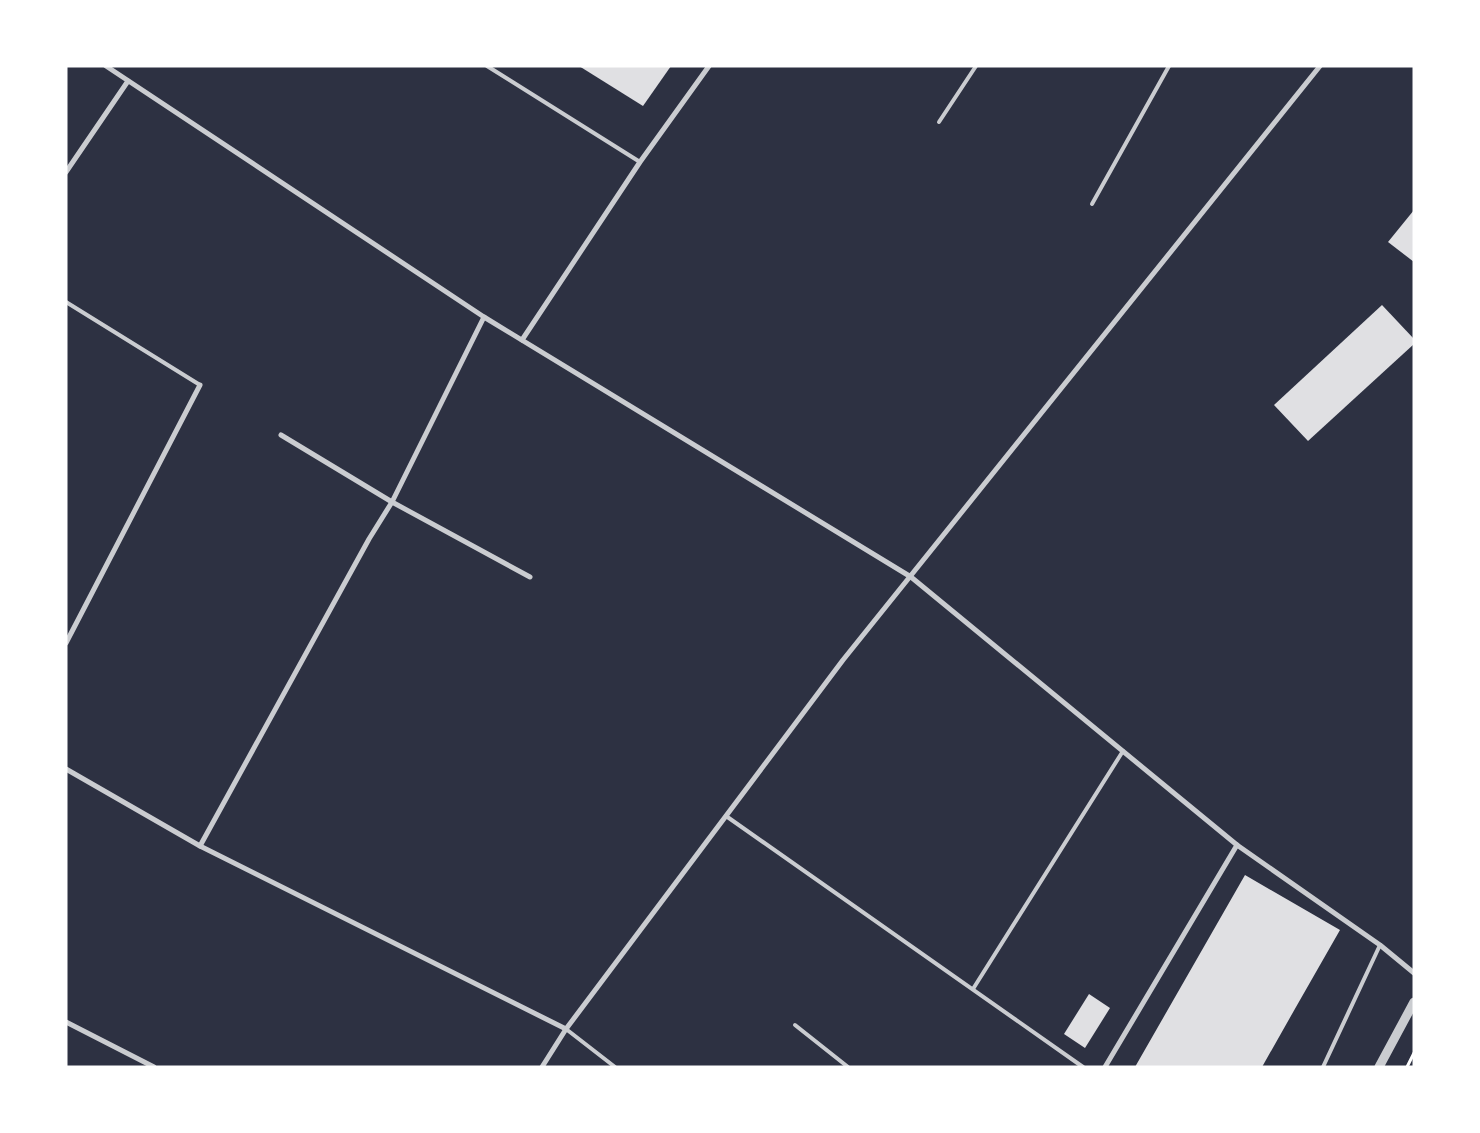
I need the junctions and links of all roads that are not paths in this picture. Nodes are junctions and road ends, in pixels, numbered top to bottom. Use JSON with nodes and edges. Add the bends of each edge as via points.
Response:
{"nodes":[{"id":1,"x":106,"y":66,"type":"edge"},
{"id":2,"x":487,"y":66,"type":"edge"},
{"id":3,"x":709,"y":66,"type":"edge"},
{"id":4,"x":976,"y":66,"type":"edge"},
{"id":5,"x":1169,"y":66,"type":"edge"},
{"id":6,"x":1320,"y":66,"type":"edge"},
{"id":7,"x":128,"y":81,"type":"junction"},
{"id":8,"x":939,"y":122,"type":"dead end"},
{"id":9,"x":640,"y":162,"type":"junction"},
{"id":10,"x":66,"y":172,"type":"edge"},
{"id":11,"x":1092,"y":204,"type":"dead end"},
{"id":12,"x":66,"y":302,"type":"edge"},
{"id":13,"x":484,"y":317,"type":"junction"},
{"id":14,"x":522,"y":340,"type":"junction"},
{"id":15,"x":200,"y":385,"type":"joint"},
{"id":16,"x":280,"y":435,"type":"dead end"},
{"id":17,"x":392,"y":502,"type":"junction"},
{"id":18,"x":530,"y":577,"type":"dead end"},
{"id":19,"x":911,"y":577,"type":"junction"},
{"id":20,"x":66,"y":643,"type":"edge"},
{"id":21,"x":1123,"y":751,"type":"junction"},
{"id":22,"x":66,"y":769,"type":"edge"},
{"id":23,"x":726,"y":816,"type":"junction"},
{"id":24,"x":1237,"y":845,"type":"junction"},
{"id":25,"x":200,"y":846,"type":"junction"},
{"id":26,"x":1380,"y":945,"type":"junction"},
{"id":27,"x":1414,"y":973,"type":"edge"},
{"id":28,"x":973,"y":990,"type":"junction"},
{"id":29,"x":1414,"y":1002,"type":"edge"},
{"id":30,"x":66,"y":1022,"type":"edge"},
{"id":31,"x":795,"y":1025,"type":"dead end"},
{"id":32,"x":566,"y":1029,"type":"junction"},
{"id":33,"x":154,"y":1067,"type":"edge"},
{"id":34,"x":542,"y":1067,"type":"edge"},
{"id":35,"x":615,"y":1067,"type":"edge"},
{"id":36,"x":848,"y":1067,"type":"edge"},
{"id":37,"x":1083,"y":1067,"type":"edge"},
{"id":38,"x":1105,"y":1067,"type":"edge"},
{"id":39,"x":1323,"y":1067,"type":"edge"},
{"id":40,"x":1379,"y":1067,"type":"edge"}],
"edges":[{"from":1,"to":7,"type":"street"},
{"from":2,"to":9,"type":"lane"},
{"from":3,"to":9,"type":"street"},
{"from":4,"to":8,"type":"lane"},
{"from":5,"to":11,"type":"lane"},
{"from":6,"to":19,"type":"street"},
{"from":7,"to":10,"type":"street"},
{"from":7,"to":13,"type":"street"},
{"from":9,"to":14,"type":"street"},
{"from":12,"to":15,"type":"lane"},
{"from":13,"to":14,"type":"street"},
{"from":13,"to":17,"type":"street"},
{"from":14,"to":19,"type":"street"},
{"from":15,"to":20,"type":"street"},
{"from":16,"to":17,"type":"street"},
{"from":17,"to":18,"type":"street"},
{"from":17,"to":25,"type":"street"},
{"from":19,"to":21,"type":"street"},
{"from":19,"to":23,"type":"street","via":[[843,660]]},
{"from":21,"to":24,"type":"street"},
{"from":21,"to":28,"type":"lane"},
{"from":22,"to":25,"type":"street"},
{"from":23,"to":28,"type":"lane"},
{"from":23,"to":32,"type":"street"},
{"from":24,"to":26,"type":"street"},
{"from":24,"to":38,"type":"street"},
{"from":25,"to":32,"type":"street"},
{"from":26,"to":27,"type":"street"},
{"from":26,"to":39,"type":"lane"},
{"from":28,"to":37,"type":"lane"},
{"from":29,"to":40,"type":"street"},
{"from":30,"to":33,"type":"street"},
{"from":31,"to":36,"type":"lane"},
{"from":32,"to":34,"type":"street"},
{"from":32,"to":35,"type":"lane"}]}
